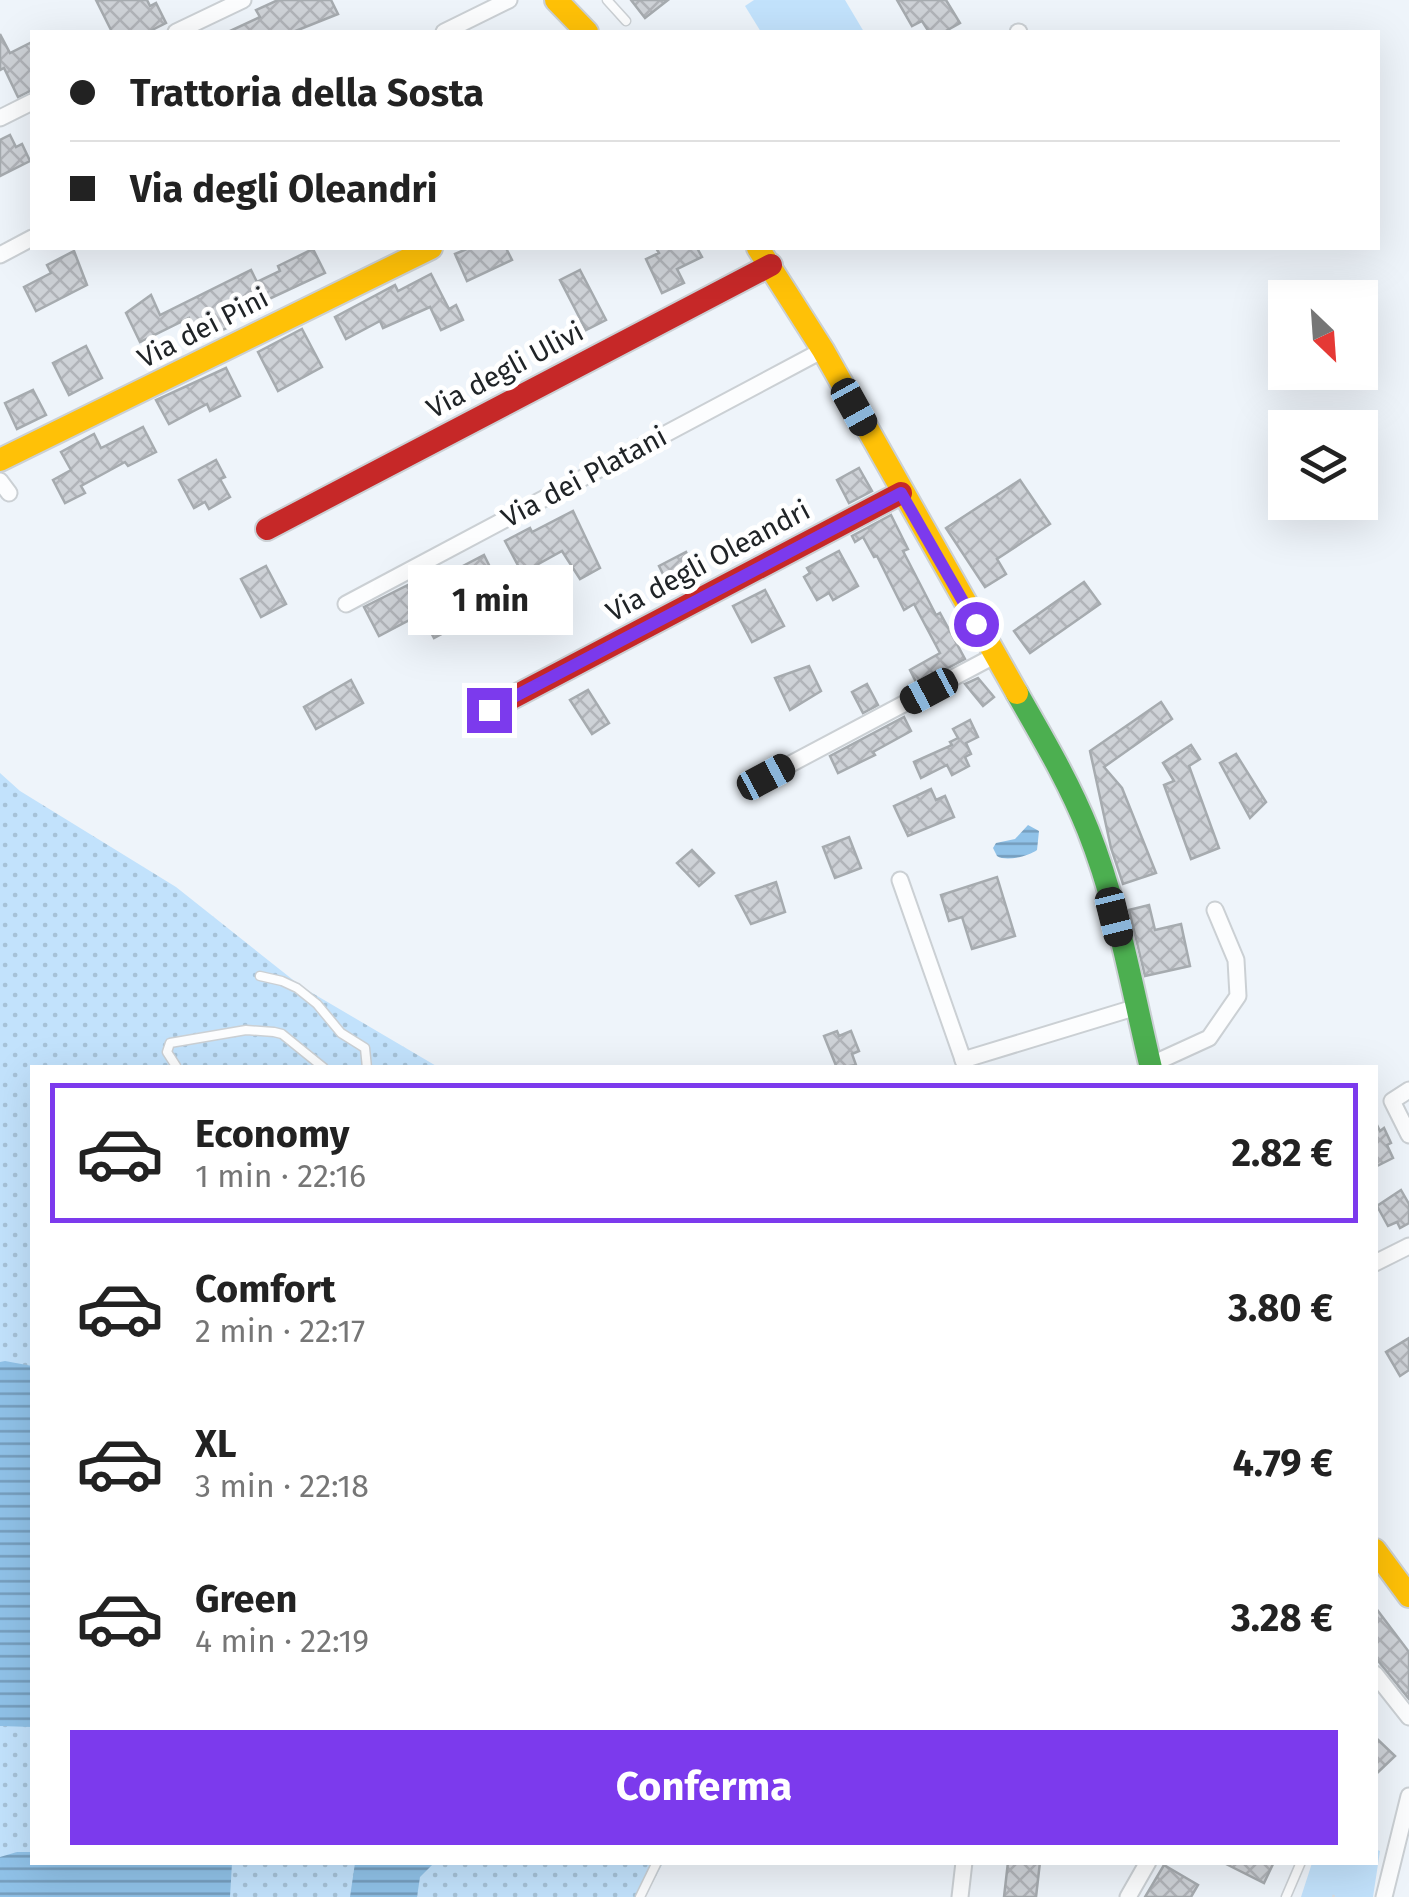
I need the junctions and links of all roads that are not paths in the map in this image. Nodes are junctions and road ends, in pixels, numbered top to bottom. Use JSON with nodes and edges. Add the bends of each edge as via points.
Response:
{"nodes":[{"id":1,"x":243,"y":0,"type":"edge"},
{"id":2,"x":508,"y":0,"type":"edge"},
{"id":3,"x":608,"y":0,"type":"edge"},
{"id":4,"x":570,"y":4,"type":"edge"},
{"id":5,"x":626,"y":21,"type":"dead end"},
{"id":6,"x":180,"y":30,"type":"edge"},
{"id":7,"x":448,"y":30,"type":"edge"},
{"id":8,"x":586,"y":30,"type":"edge"},
{"id":9,"x":30,"y":103,"type":"edge"},
{"id":10,"x":0,"y":118,"type":"edge"},
{"id":11,"x":30,"y":239,"type":"edge"},
{"id":12,"x":427,"y":250,"type":"edge"},
{"id":13,"x":0,"y":255,"type":"edge"},
{"id":14,"x":764,"y":256,"type":"edge"},
{"id":15,"x":823,"y":350,"type":"junction"},
{"id":16,"x":0,"y":460,"type":"edge"},
{"id":17,"x":901,"y":493,"type":"junction"},
{"id":18,"x":267,"y":528,"type":"dead end"},
{"id":19,"x":346,"y":604,"type":"dead end"},
{"id":20,"x":994,"y":656,"type":"junction"},
{"id":21,"x":489,"y":710,"type":"dead end"},
{"id":22,"x":766,"y":777,"type":"dead end"},
{"id":23,"x":900,"y":880,"type":"dead end"},
{"id":24,"x":1216,"y":910,"type":"dead end"},
{"id":25,"x":260,"y":976,"type":"dead end"},
{"id":26,"x":1137,"y":1007,"type":"junction"},
{"id":27,"x":964,"y":1064,"type":"edge"},
{"id":28,"x":175,"y":1065,"type":"edge"},
{"id":29,"x":320,"y":1065,"type":"edge"},
{"id":30,"x":367,"y":1065,"type":"edge"},
{"id":31,"x":1150,"y":1065,"type":"edge"},
{"id":32,"x":1152,"y":1065,"type":"edge"},
{"id":33,"x":1409,"y":1090,"type":"edge"},
{"id":34,"x":1409,"y":1135,"type":"edge"},
{"id":35,"x":1408,"y":1247,"type":"edge"},
{"id":36,"x":1378,"y":1261,"type":"edge"},
{"id":37,"x":1378,"y":1554,"type":"edge"},
{"id":38,"x":1409,"y":1596,"type":"edge"},
{"id":39,"x":1378,"y":1678,"type":"edge"},
{"id":40,"x":1409,"y":1716,"type":"edge"},
{"id":41,"x":1409,"y":1796,"type":"edge"},
{"id":42,"x":656,"y":1865,"type":"edge"},
{"id":43,"x":964,"y":1865,"type":"edge"},
{"id":44,"x":1146,"y":1865,"type":"edge"},
{"id":45,"x":1300,"y":1865,"type":"edge"},
{"id":46,"x":640,"y":1897,"type":"edge"},
{"id":47,"x":960,"y":1897,"type":"edge"},
{"id":48,"x":1128,"y":1897,"type":"edge"},
{"id":49,"x":1286,"y":1897,"type":"edge"},
{"id":50,"x":1384,"y":1897,"type":"edge"}],
"edges":[{"from":1,"to":6,"type":"street"},
{"from":2,"to":7,"type":"street"},
{"from":3,"to":5,"type":"lane"},
{"from":4,"to":8,"type":"street"},
{"from":9,"to":10,"type":"street"},
{"from":11,"to":13,"type":"street"},
{"from":12,"to":16,"type":"street","name":"Via dei Pini"},
{"from":14,"to":15,"type":"street"},
{"from":14,"to":18,"type":"street","name":"Via degli Ulivi"},
{"from":15,"to":17,"type":"street"},
{"from":15,"to":19,"type":"street","name":"Via dei Platani"},
{"from":17,"to":20,"type":"street"},
{"from":17,"to":21,"type":"street","name":"Via degli Oleandri"},
{"from":20,"to":22,"type":"street"},
{"from":20,"to":26,"type":"street","via":[[1088,829]]},
{"from":23,"to":27,"type":"street"},
{"from":24,"to":32,"type":"street","via":[[1236,960],[1238,996],[1209,1038]]},
{"from":25,"to":30,"type":"lane","via":[[310,998],[364,1048]]},
{"from":26,"to":27,"type":"street"},
{"from":26,"to":31,"type":"street"},
{"from":28,"to":29,"type":"lane","via":[[167,1052],[170,1042],[246,1030],[282,1034]]},
{"from":33,"to":34,"type":"street","via":[[1392,1101]]},
{"from":35,"to":36,"type":"street"},
{"from":37,"to":38,"type":"street"},
{"from":39,"to":40,"type":"street"},
{"from":41,"to":50,"type":"street"},
{"from":42,"to":46,"type":"lane"},
{"from":43,"to":47,"type":"street"},
{"from":44,"to":48,"type":"street"},
{"from":45,"to":49,"type":"lane"}]}
